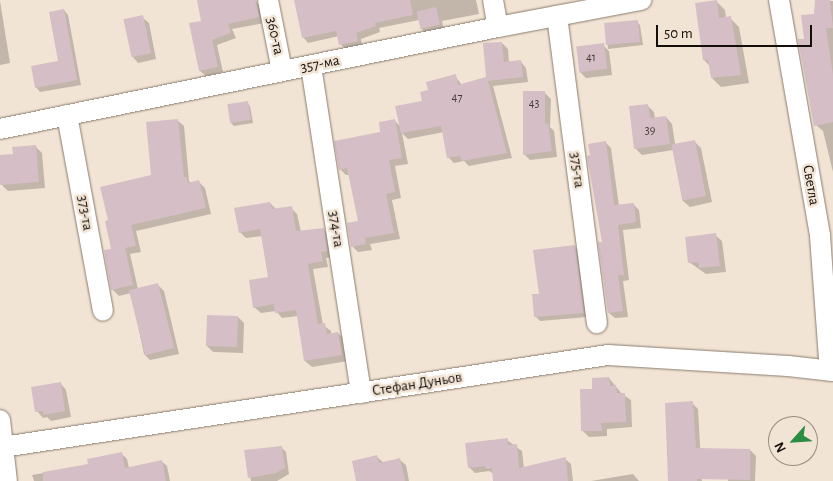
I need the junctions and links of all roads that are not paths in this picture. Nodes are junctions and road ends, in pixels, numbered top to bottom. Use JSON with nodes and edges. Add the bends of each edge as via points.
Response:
{"nodes":[{"id":1,"x":268,"y":0,"type":"edge"},
{"id":2,"x":493,"y":0,"type":"edge"},
{"id":3,"x":641,"y":0,"type":"edge"},
{"id":4,"x":779,"y":0,"type":"edge"},
{"id":5,"x":557,"y":16,"type":"junction"},
{"id":6,"x":498,"y":27,"type":"junction"},
{"id":7,"x":311,"y":66,"type":"junction"},
{"id":8,"x":282,"y":71,"type":"junction"},
{"id":9,"x":67,"y":115,"type":"junction"},
{"id":10,"x":0,"y":129,"type":"edge"},
{"id":11,"x":103,"y":311,"type":"dead end"},
{"id":12,"x":597,"y":323,"type":"dead end"},
{"id":13,"x":832,"y":371,"type":"edge"},
{"id":14,"x":361,"y":393,"type":"junction"},
{"id":15,"x":0,"y":420,"type":"edge"},
{"id":16,"x":4,"y":451,"type":"junction"},
{"id":17,"x":7,"y":481,"type":"edge"}],
"edges":[{"from":1,"to":8,"type":"street","name":"360-та"},
{"from":2,"to":6,"type":"street"},
{"from":3,"to":5,"type":"street","name":"357-ма"},
{"from":4,"to":13,"type":"street","name":"Светла","via":[[820,236]]},
{"from":5,"to":6,"type":"street","name":"357-ма"},
{"from":5,"to":12,"type":"street","name":"375-та"},
{"from":6,"to":7,"type":"street","name":"357-ма"},
{"from":7,"to":8,"type":"street","name":"357-ма"},
{"from":7,"to":14,"type":"street","name":"374-та"},
{"from":8,"to":9,"type":"street","name":"357-ма"},
{"from":9,"to":10,"type":"street","name":"357-ма"},
{"from":9,"to":11,"type":"street","name":"373-та"},
{"from":13,"to":14,"type":"street","name":"Стефан Дуньов","via":[[608,355]]},
{"from":14,"to":16,"type":"street","name":"Стефан Дуньов"},
{"from":15,"to":16,"type":"street"},
{"from":16,"to":17,"type":"street"}]}
